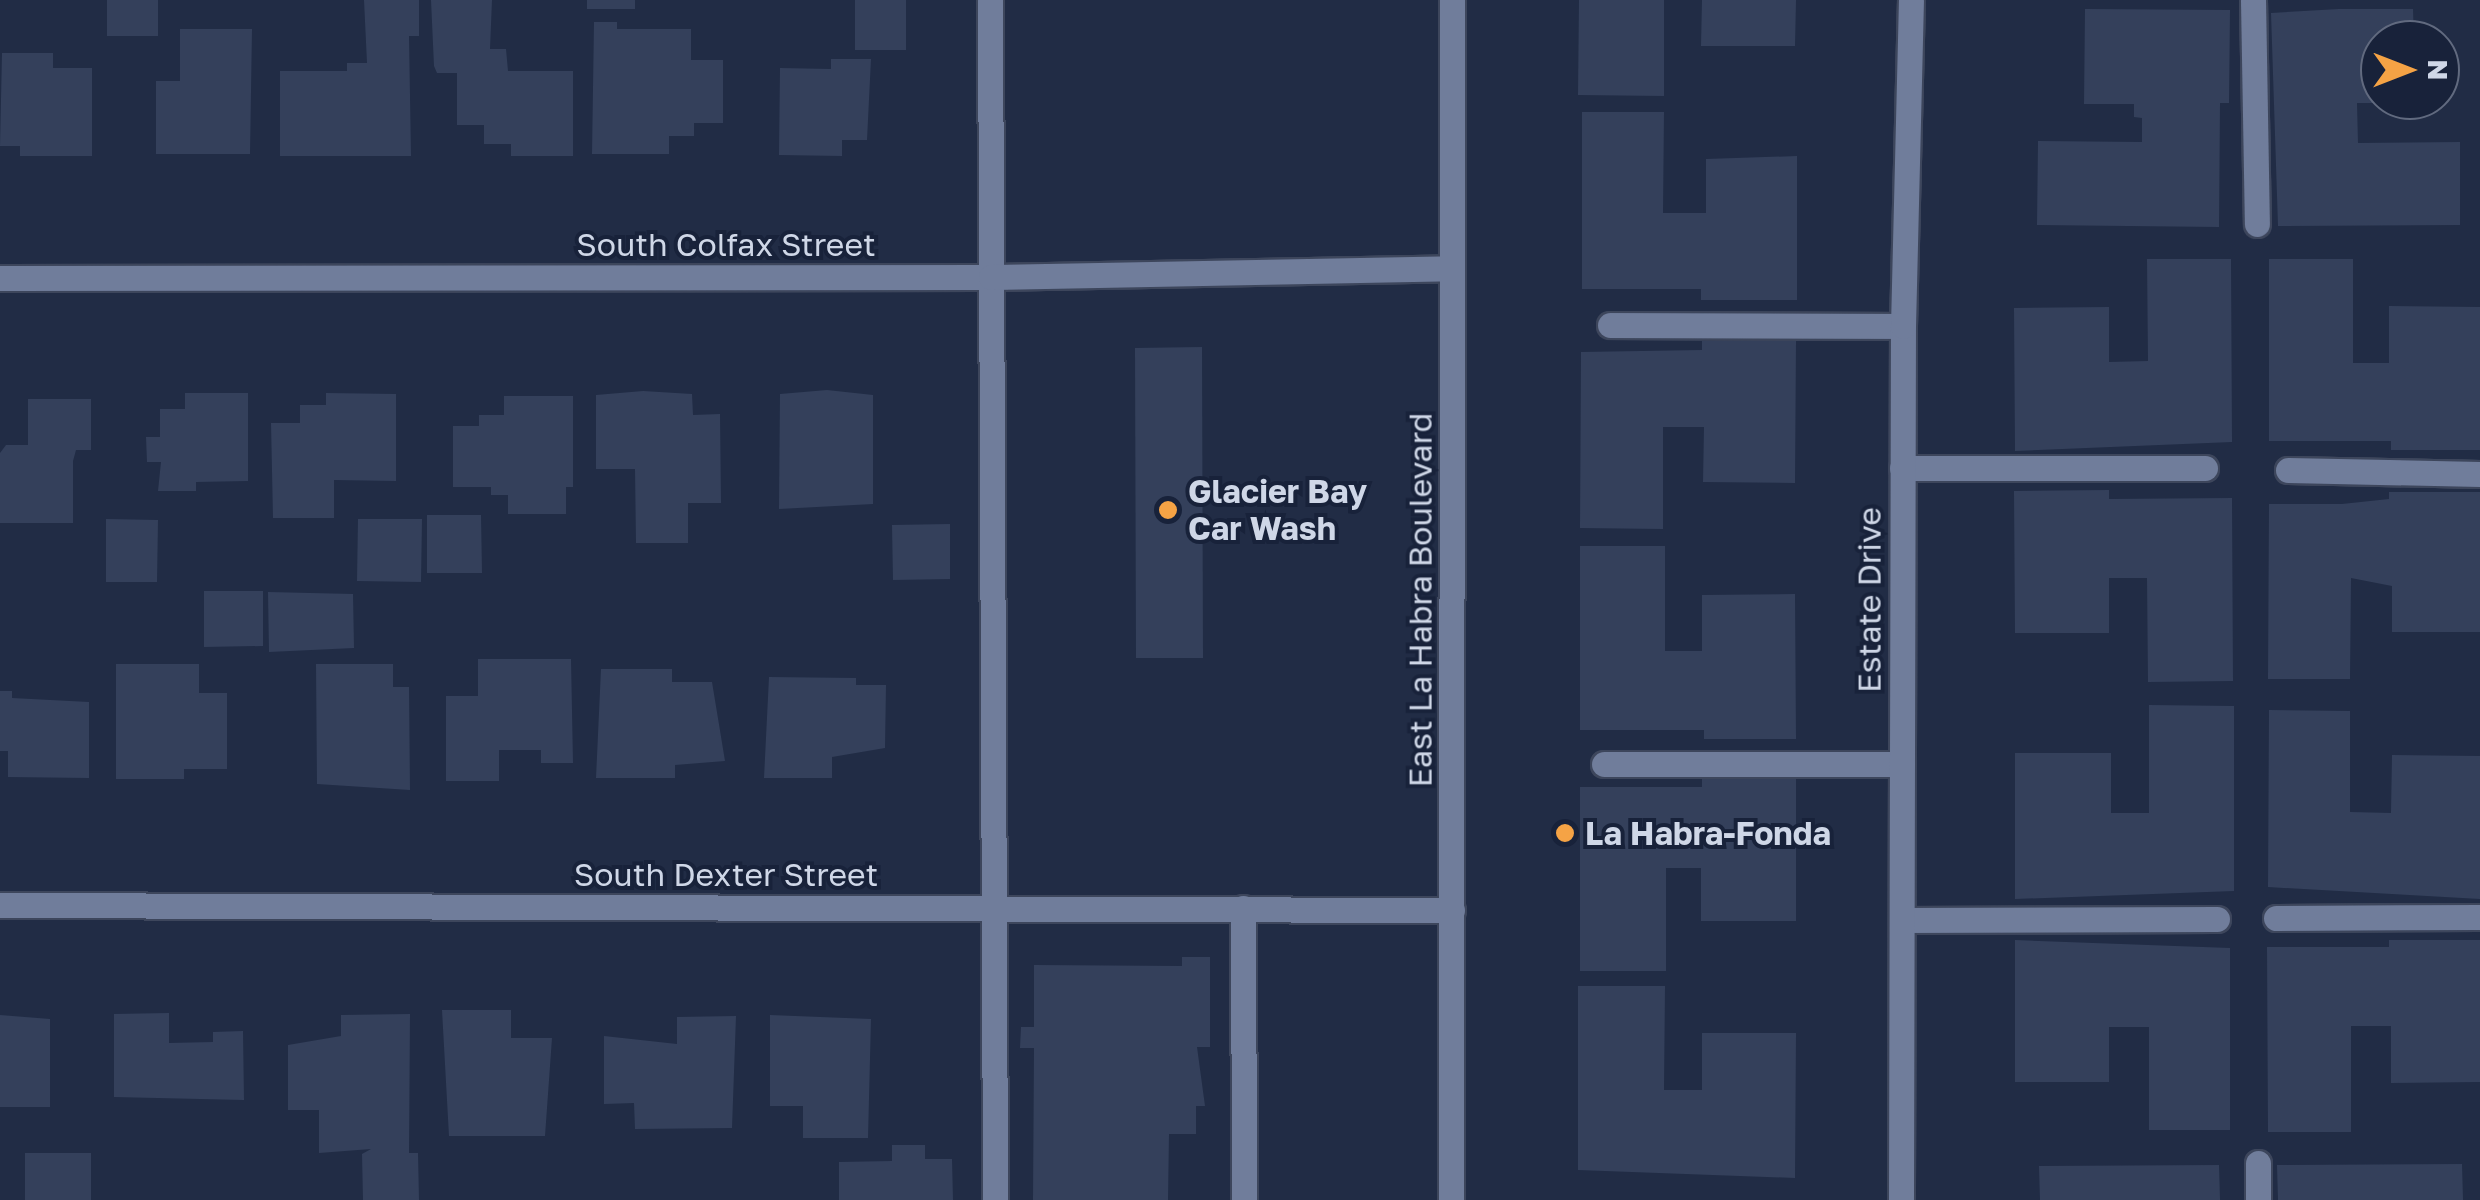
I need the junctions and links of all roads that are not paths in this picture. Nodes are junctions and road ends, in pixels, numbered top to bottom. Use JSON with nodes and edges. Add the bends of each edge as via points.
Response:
{"nodes":[{"id":1,"x":990,"y":0,"type":"edge"},
{"id":2,"x":1452,"y":0,"type":"edge"},
{"id":3,"x":1912,"y":0,"type":"edge"},
{"id":4,"x":2253,"y":0,"type":"edge"},
{"id":5,"x":2257,"y":224,"type":"dead end"},
{"id":6,"x":1452,"y":268,"type":"junction"},
{"id":7,"x":991,"y":276,"type":"junction"},
{"id":8,"x":0,"y":278,"type":"edge"},
{"id":9,"x":1610,"y":325,"type":"dead end"},
{"id":10,"x":1903,"y":326,"type":"junction"},
{"id":11,"x":1902,"y":468,"type":"junction"},
{"id":12,"x":2205,"y":468,"type":"dead end"},
{"id":13,"x":2288,"y":470,"type":"dead end"},
{"id":14,"x":2480,"y":474,"type":"edge"},
{"id":15,"x":1604,"y":764,"type":"dead end"},
{"id":16,"x":1902,"y":764,"type":"junction"},
{"id":17,"x":0,"y":905,"type":"edge"},
{"id":18,"x":994,"y":906,"type":"junction"},
{"id":19,"x":1243,"y":908,"type":"junction"},
{"id":20,"x":1452,"y":910,"type":"junction"},
{"id":21,"x":2480,"y":917,"type":"edge"},
{"id":22,"x":2276,"y":918,"type":"dead end"},
{"id":23,"x":2218,"y":919,"type":"dead end"},
{"id":24,"x":1902,"y":920,"type":"junction"},
{"id":25,"x":2258,"y":1163,"type":"dead end"},
{"id":26,"x":995,"y":1200,"type":"edge"},
{"id":27,"x":1244,"y":1200,"type":"edge"},
{"id":28,"x":1450,"y":1200,"type":"edge"},
{"id":29,"x":1901,"y":1200,"type":"edge"},
{"id":30,"x":2258,"y":1200,"type":"edge"}],
"edges":[{"from":1,"to":7,"type":"street"},
{"from":2,"to":6,"type":"street","name":"East La Habra Boulevard"},
{"from":3,"to":10,"type":"street","name":"Estate Drive"},
{"from":4,"to":5,"type":"street"},
{"from":6,"to":7,"type":"street","name":"South Colfax Street"},
{"from":6,"to":20,"type":"street","name":"East La Habra Boulevard"},
{"from":7,"to":8,"type":"street","name":"South Colfax Street"},
{"from":7,"to":18,"type":"street"},
{"from":9,"to":10,"type":"street"},
{"from":10,"to":11,"type":"street","name":"Estate Drive"},
{"from":11,"to":12,"type":"street"},
{"from":11,"to":16,"type":"street","name":"Estate Drive"},
{"from":13,"to":14,"type":"street"},
{"from":15,"to":16,"type":"street"},
{"from":16,"to":24,"type":"street","name":"Estate Drive"},
{"from":17,"to":18,"type":"street","name":"South Dexter Street"},
{"from":18,"to":19,"type":"street","name":"South Dexter Street"},
{"from":18,"to":26,"type":"street"},
{"from":19,"to":20,"type":"street","name":"South Dexter Street"},
{"from":19,"to":27,"type":"street"},
{"from":20,"to":28,"type":"street","name":"East La Habra Boulevard"},
{"from":21,"to":22,"type":"street"},
{"from":23,"to":24,"type":"street"},
{"from":24,"to":29,"type":"street","name":"Estate Drive"},
{"from":25,"to":30,"type":"street"}]}
